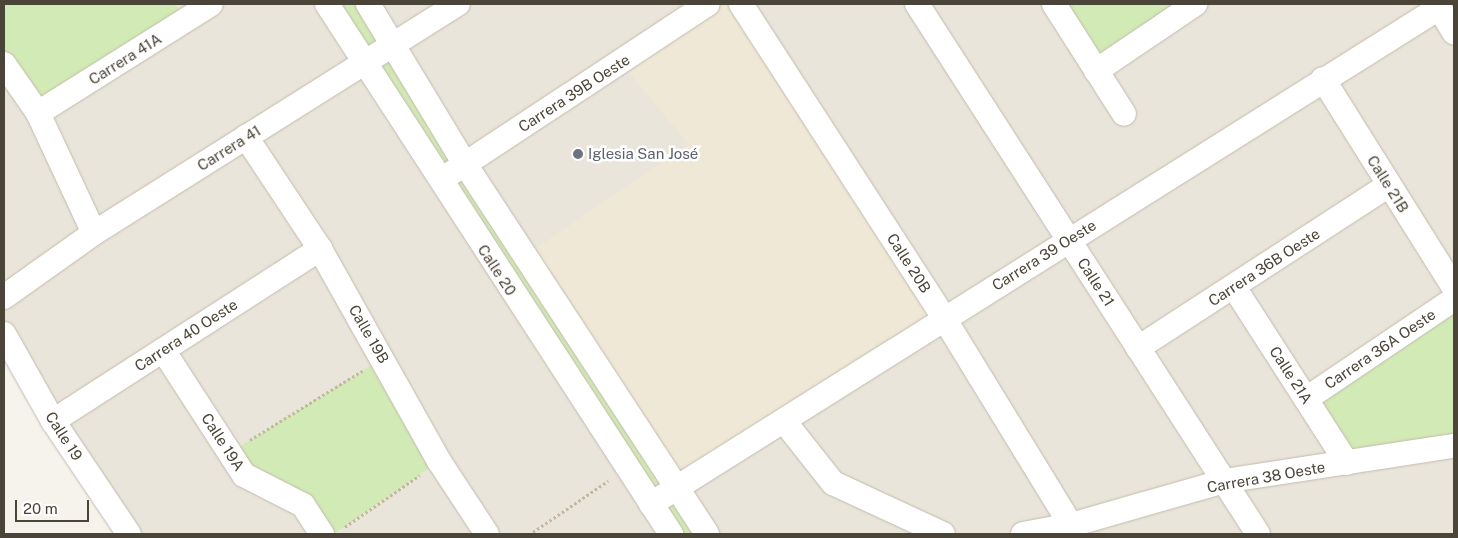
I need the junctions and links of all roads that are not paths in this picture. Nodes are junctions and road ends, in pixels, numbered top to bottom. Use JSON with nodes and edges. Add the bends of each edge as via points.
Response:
{"nodes":[{"id":1,"x":211,"y":4,"type":"edge"},
{"id":2,"x":327,"y":4,"type":"edge"},
{"id":3,"x":368,"y":4,"type":"edge"},
{"id":4,"x":458,"y":4,"type":"edge"},
{"id":5,"x":708,"y":4,"type":"edge"},
{"id":6,"x":741,"y":4,"type":"edge"},
{"id":7,"x":917,"y":4,"type":"edge"},
{"id":8,"x":1054,"y":4,"type":"edge"},
{"id":9,"x":1195,"y":4,"type":"edge"},
{"id":10,"x":1438,"y":6,"type":"edge"},
{"id":11,"x":181,"y":12,"type":"edge"},
{"id":12,"x":1454,"y":32,"type":"edge"},
{"id":13,"x":394,"y":47,"type":"junction"},
{"id":14,"x":4,"y":64,"type":"edge"},
{"id":15,"x":366,"y":64,"type":"junction"},
{"id":16,"x":1096,"y":71,"type":"junction"},
{"id":17,"x":1323,"y":79,"type":"junction"},
{"id":18,"x":38,"y":113,"type":"junction"},
{"id":19,"x":1124,"y":114,"type":"dead end"},
{"id":20,"x":246,"y":137,"type":"junction"},
{"id":21,"x":465,"y":164,"type":"junction"},
{"id":22,"x":440,"y":181,"type":"junction"},
{"id":23,"x":1389,"y":186,"type":"junction"},
{"id":24,"x":94,"y":233,"type":"junction"},
{"id":25,"x":1069,"y":240,"type":"junction"},
{"id":26,"x":320,"y":249,"type":"junction"},
{"id":27,"x":1234,"y":287,"type":"junction"},
{"id":28,"x":1454,"y":288,"type":"edge"},
{"id":29,"x":4,"y":297,"type":"edge"},
{"id":30,"x":1454,"y":299,"type":"edge"},
{"id":31,"x":944,"y":318,"type":"junction"},
{"id":32,"x":4,"y":334,"type":"edge"},
{"id":33,"x":1138,"y":348,"type":"junction"},
{"id":34,"x":163,"y":350,"type":"junction"},
{"id":35,"x":1306,"y":399,"type":"junction"},
{"id":36,"x":53,"y":421,"type":"junction"},
{"id":37,"x":784,"y":421,"type":"junction"},
{"id":38,"x":1454,"y":446,"type":"edge"},
{"id":39,"x":1348,"y":463,"type":"junction"},
{"id":40,"x":1224,"y":481,"type":"junction"},
{"id":41,"x":675,"y":489,"type":"junction"},
{"id":42,"x":651,"y":504,"type":"junction"},
{"id":43,"x":1071,"y":525,"type":"junction"},
{"id":44,"x":332,"y":531,"type":"edge"},
{"id":45,"x":129,"y":534,"type":"edge"},
{"id":46,"x":487,"y":534,"type":"edge"},
{"id":47,"x":671,"y":534,"type":"edge"},
{"id":48,"x":707,"y":534,"type":"edge"},
{"id":49,"x":942,"y":534,"type":"edge"},
{"id":50,"x":1023,"y":534,"type":"edge"},
{"id":51,"x":1258,"y":534,"type":"edge"}],
"edges":[{"from":1,"to":11,"type":"street","name":"Carrera 41A"},
{"from":2,"to":15,"type":"street","name":"Calle 20"},
{"from":3,"to":13,"type":"street","name":"Calle 20"},
{"from":4,"to":13,"type":"street","name":"Carrera 41"},
{"from":5,"to":21,"type":"street","name":"Carrera 39B Oeste"},
{"from":6,"to":31,"type":"street","name":"Calle 20B"},
{"from":7,"to":25,"type":"street","name":"Calle 21"},
{"from":8,"to":16,"type":"street"},
{"from":9,"to":16,"type":"street"},
{"from":10,"to":12,"type":"street"},
{"from":10,"to":17,"type":"street","name":"Carrera 39 Oeste"},
{"from":11,"to":18,"type":"street","name":"Carrera 41A"},
{"from":13,"to":15,"type":"street","name":"Carrera 41"},
{"from":13,"to":21,"type":"street","name":"Calle 20"},
{"from":14,"to":18,"type":"street"},
{"from":15,"to":20,"type":"street","name":"Carrera 41"},
{"from":15,"to":22,"type":"street","name":"Calle 20"},
{"from":16,"to":19,"type":"street"},
{"from":17,"to":23,"type":"street","name":"Calle 21B"},
{"from":17,"to":25,"type":"street","name":"Carrera 39 Oeste"},
{"from":18,"to":24,"type":"street"},
{"from":20,"to":24,"type":"street","name":"Carrera 41"},
{"from":20,"to":26,"type":"street","name":"Calle 19B"},
{"from":21,"to":22,"type":"street","name":"Carrera 39B Oeste"},
{"from":21,"to":41,"type":"street","name":"Calle 20"},
{"from":22,"to":42,"type":"street","name":"Calle 20"},
{"from":23,"to":27,"type":"street","name":"Carrera 36B Oeste"},
{"from":23,"to":28,"type":"street","name":"Calle 21B"},
{"from":24,"to":29,"type":"street","name":"Carrera 41"},
{"from":25,"to":31,"type":"street","name":"Carrera 39 Oeste"},
{"from":25,"to":33,"type":"street","name":"Calle 21"},
{"from":26,"to":34,"type":"street","name":"Carrera 40 Oeste"},
{"from":26,"to":46,"type":"street","name":"Calle 19B","via":[[440,461]]},
{"from":27,"to":33,"type":"street","name":"Carrera 36B Oeste"},
{"from":27,"to":35,"type":"street","name":"Calle 21A"},
{"from":30,"to":35,"type":"street","name":"Carrera 36A Oeste"},
{"from":31,"to":37,"type":"street","name":"Carrera 39 Oeste"},
{"from":31,"to":43,"type":"street","name":"Calle 20B"},
{"from":32,"to":36,"type":"street","name":"Calle 19"},
{"from":33,"to":40,"type":"street","name":"Calle 21"},
{"from":34,"to":36,"type":"street","name":"Carrera 40 Oeste"},
{"from":34,"to":44,"type":"street","name":"Calle 19A","via":[[244,475],[303,505]]},
{"from":35,"to":39,"type":"street","name":"Calle 21A"},
{"from":36,"to":45,"type":"street","name":"Calle 19"},
{"from":37,"to":41,"type":"street","name":"Carrera 39 Oeste"},
{"from":37,"to":49,"type":"street","via":[[833,483]]},
{"from":38,"to":39,"type":"street","name":"Carrera 38 Oeste"},
{"from":39,"to":40,"type":"street","name":"Carrera 38 Oeste"},
{"from":40,"to":43,"type":"street","name":"Carrera 38 Oeste"},
{"from":40,"to":51,"type":"street","name":"Calle 21"},
{"from":41,"to":42,"type":"street","name":"Carrera 39 Oeste"},
{"from":41,"to":48,"type":"street","name":"Calle 20"},
{"from":42,"to":47,"type":"street","name":"Calle 20"},
{"from":43,"to":50,"type":"street","name":"Carrera 38 Oeste"}]}
